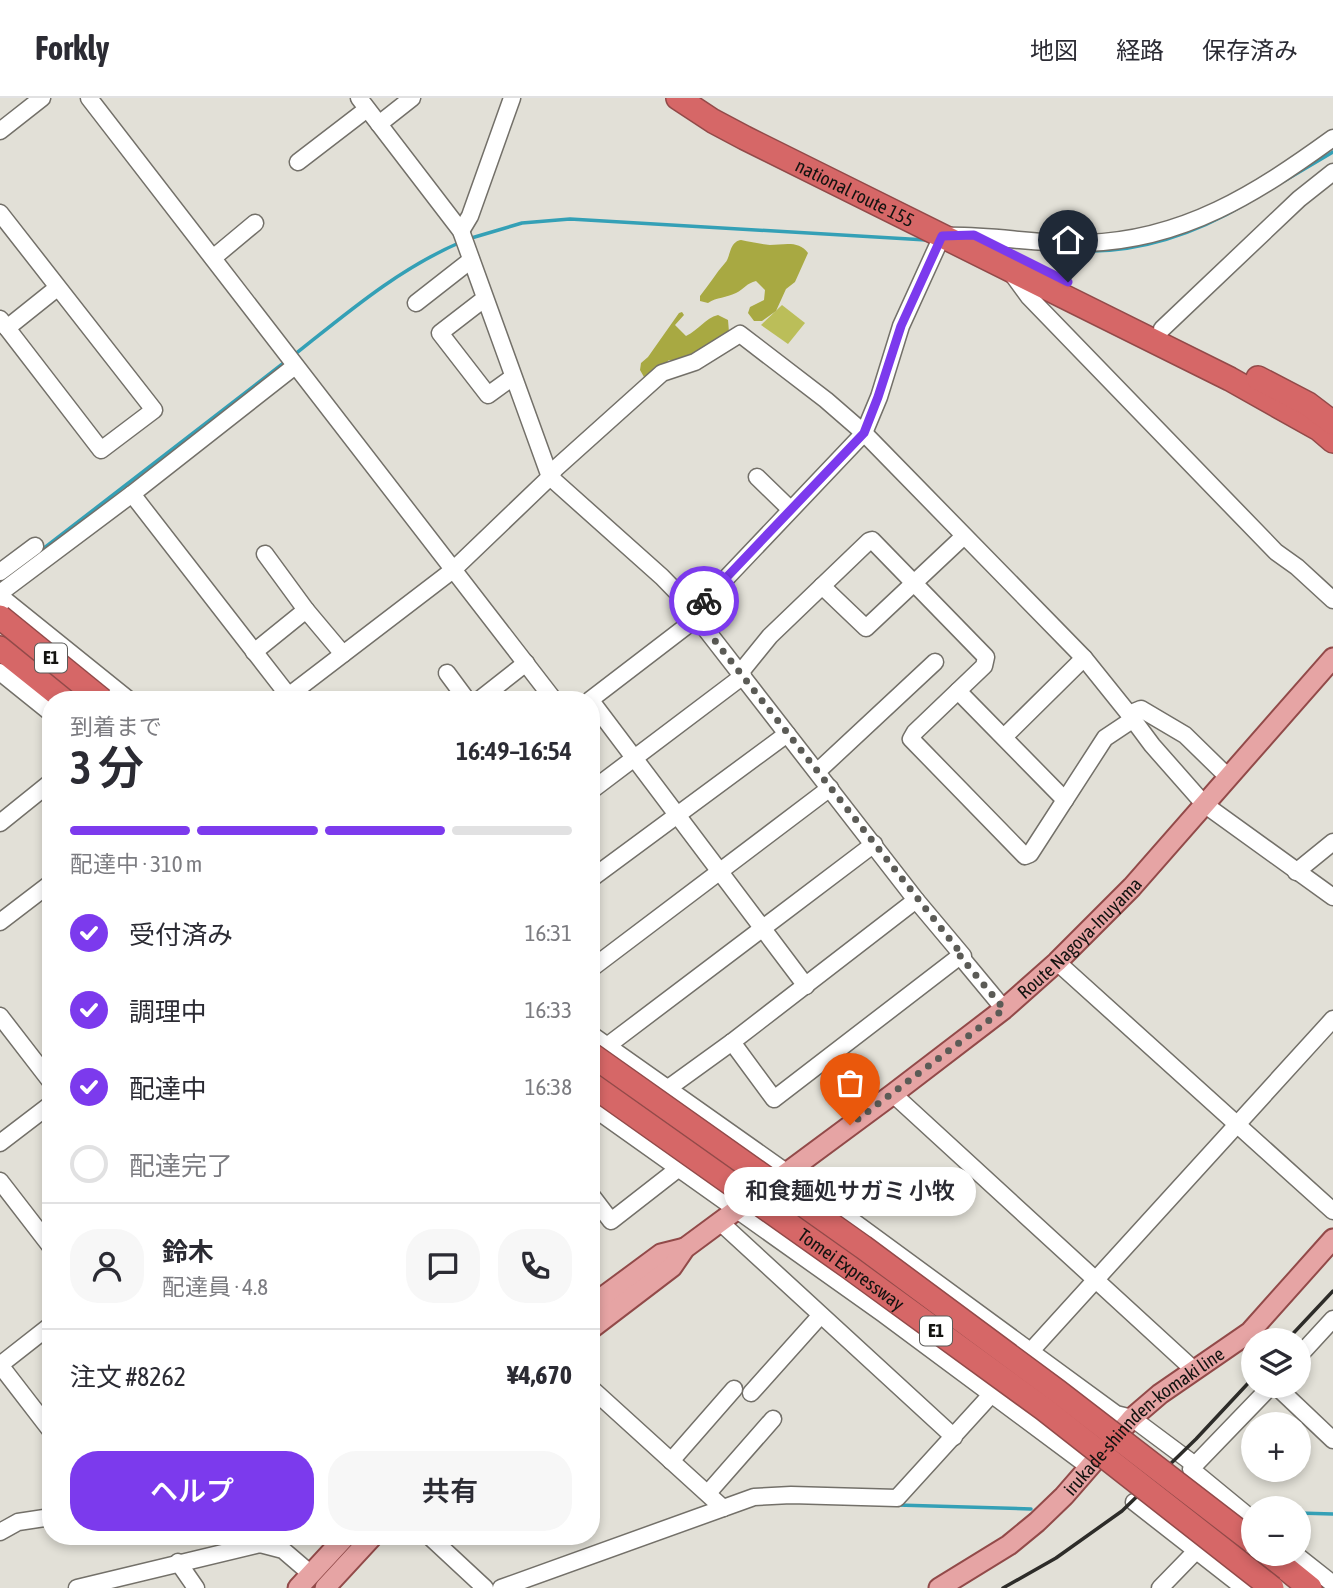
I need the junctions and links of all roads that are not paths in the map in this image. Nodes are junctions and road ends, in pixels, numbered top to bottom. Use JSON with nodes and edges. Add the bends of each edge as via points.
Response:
{"nodes":[{"id":1,"x":42,"y":98,"type":"edge"},
{"id":2,"x":89,"y":98,"type":"edge"},
{"id":3,"x":412,"y":98,"type":"edge"},
{"id":4,"x":512,"y":98,"type":"edge"},
{"id":5,"x":678,"y":98,"type":"edge"},
{"id":6,"x":706,"y":98,"type":"edge"},
{"id":7,"x":368,"y":103,"type":"edge"},
{"id":8,"x":379,"y":124,"type":"junction"},
{"id":9,"x":0,"y":131,"type":"edge"},
{"id":10,"x":1333,"y":138,"type":"edge"},
{"id":11,"x":298,"y":162,"type":"dead end"},
{"id":12,"x":1333,"y":172,"type":"edge"},
{"id":13,"x":0,"y":213,"type":"edge"},
{"id":14,"x":247,"y":223,"type":"dead end"},
{"id":15,"x":974,"y":235,"type":"junction"},
{"id":16,"x":942,"y":236,"type":"junction"},
{"id":17,"x":466,"y":244,"type":"junction"},
{"id":18,"x":212,"y":257,"type":"junction"},
{"id":19,"x":1009,"y":269,"type":"junction"},
{"id":20,"x":57,"y":288,"type":"junction"},
{"id":21,"x":484,"y":299,"type":"junction"},
{"id":22,"x":416,"y":303,"type":"dead end"},
{"id":23,"x":4,"y":323,"type":"edge"},
{"id":24,"x":1162,"y":329,"type":"junction"},
{"id":25,"x":291,"y":360,"type":"junction"},
{"id":26,"x":513,"y":377,"type":"junction"},
{"id":27,"x":1333,"y":424,"type":"edge"},
{"id":28,"x":864,"y":433,"type":"junction"},
{"id":29,"x":1333,"y":441,"type":"edge"},
{"id":30,"x":550,"y":477,"type":"junction"},
{"id":31,"x":757,"y":477,"type":"dead end"},
{"id":32,"x":132,"y":494,"type":"junction"},
{"id":33,"x":790,"y":509,"type":"junction"},
{"id":34,"x":964,"y":536,"type":"junction"},
{"id":35,"x":35,"y":545,"type":"dead end"},
{"id":36,"x":265,"y":554,"type":"dead end"},
{"id":37,"x":453,"y":570,"type":"junction"},
{"id":38,"x":0,"y":572,"type":"edge"},
{"id":39,"x":913,"y":583,"type":"junction"},
{"id":40,"x":822,"y":586,"type":"junction"},
{"id":41,"x":0,"y":595,"type":"edge"},
{"id":42,"x":1333,"y":600,"type":"edge"},
{"id":43,"x":306,"y":610,"type":"junction"},
{"id":44,"x":696,"y":615,"type":"junction"},
{"id":45,"x":0,"y":617,"type":"edge"},
{"id":46,"x":0,"y":649,"type":"edge"},
{"id":47,"x":254,"y":652,"type":"junction"},
{"id":48,"x":343,"y":654,"type":"junction"},
{"id":49,"x":1084,"y":658,"type":"junction"},
{"id":50,"x":1333,"y":658,"type":"edge"},
{"id":51,"x":935,"y":662,"type":"dead end"},
{"id":52,"x":526,"y":663,"type":"junction"},
{"id":53,"x":0,"y":672,"type":"edge"},
{"id":54,"x":446,"y":673,"type":"dead end"},
{"id":55,"x":742,"y":674,"type":"junction"},
{"id":56,"x":54,"y":691,"type":"edge"},
{"id":57,"x":98,"y":691,"type":"edge"},
{"id":58,"x":100,"y":691,"type":"edge"},
{"id":59,"x":281,"y":691,"type":"edge"},
{"id":60,"x":295,"y":691,"type":"edge"},
{"id":61,"x":460,"y":691,"type":"edge"},
{"id":62,"x":490,"y":691,"type":"edge"},
{"id":63,"x":547,"y":691,"type":"edge"},
{"id":64,"x":958,"y":691,"type":"junction"},
{"id":65,"x":600,"y":694,"type":"edge"},
{"id":66,"x":42,"y":706,"type":"edge"},
{"id":67,"x":600,"y":713,"type":"edge"},
{"id":68,"x":1130,"y":717,"type":"junction"},
{"id":69,"x":787,"y":734,"type":"junction"},
{"id":70,"x":1004,"y":737,"type":"junction"},
{"id":71,"x":634,"y":758,"type":"junction"},
{"id":72,"x":818,"y":771,"type":"junction"},
{"id":73,"x":1228,"y":777,"type":"junction"},
{"id":74,"x":600,"y":784,"type":"edge"},
{"id":75,"x":830,"y":788,"type":"junction"},
{"id":76,"x":42,"y":789,"type":"edge"},
{"id":77,"x":1065,"y":800,"type":"junction"},
{"id":78,"x":1204,"y":804,"type":"junction"},
{"id":79,"x":676,"y":814,"type":"junction"},
{"id":80,"x":0,"y":823,"type":"edge"},
{"id":81,"x":1333,"y":842,"type":"edge"},
{"id":82,"x":873,"y":844,"type":"junction"},
{"id":83,"x":719,"y":871,"type":"junction"},
{"id":84,"x":600,"y":872,"type":"edge"},
{"id":85,"x":1296,"y":872,"type":"junction"},
{"id":86,"x":42,"y":890,"type":"edge"},
{"id":87,"x":1333,"y":897,"type":"edge"},
{"id":88,"x":916,"y":900,"type":"junction"},
{"id":89,"x":0,"y":922,"type":"edge"},
{"id":90,"x":763,"y":930,"type":"junction"},
{"id":91,"x":960,"y":956,"type":"junction"},
{"id":92,"x":600,"y":962,"type":"edge"},
{"id":93,"x":1057,"y":962,"type":"junction"},
{"id":94,"x":806,"y":986,"type":"junction"},
{"id":95,"x":1004,"y":1009,"type":"junction"},
{"id":96,"x":0,"y":1016,"type":"edge"},
{"id":97,"x":1333,"y":1019,"type":"edge"},
{"id":98,"x":733,"y":1042,"type":"junction"},
{"id":99,"x":600,"y":1050,"type":"edge"},
{"id":100,"x":600,"y":1052,"type":"edge"},
{"id":101,"x":600,"y":1052,"type":"edge"},
{"id":102,"x":42,"y":1070,"type":"edge"},
{"id":103,"x":667,"y":1089,"type":"junction"},
{"id":104,"x":600,"y":1091,"type":"edge"},
{"id":105,"x":893,"y":1094,"type":"junction"},
{"id":106,"x":42,"y":1111,"type":"edge"},
{"id":107,"x":600,"y":1113,"type":"edge"},
{"id":108,"x":1238,"y":1125,"type":"junction"},
{"id":109,"x":0,"y":1143,"type":"edge"},
{"id":110,"x":678,"y":1168,"type":"junction"},
{"id":111,"x":786,"y":1172,"type":"junction"},
{"id":112,"x":0,"y":1181,"type":"edge"},
{"id":113,"x":600,"y":1207,"type":"edge"},
{"id":114,"x":736,"y":1209,"type":"junction"},
{"id":115,"x":1333,"y":1211,"type":"edge"},
{"id":116,"x":720,"y":1222,"type":"junction"},
{"id":117,"x":42,"y":1235,"type":"edge"},
{"id":118,"x":1333,"y":1239,"type":"edge"},
{"id":119,"x":685,"y":1248,"type":"junction"},
{"id":120,"x":915,"y":1266,"type":"junction"},
{"id":121,"x":1096,"y":1280,"type":"junction"},
{"id":122,"x":600,"y":1295,"type":"edge"},
{"id":123,"x":882,"y":1313,"type":"junction"},
{"id":124,"x":820,"y":1316,"type":"junction"},
{"id":125,"x":1332,"y":1321,"type":"edge"},
{"id":126,"x":600,"y":1322,"type":"edge"},
{"id":127,"x":42,"y":1332,"type":"edge"},
{"id":128,"x":1311,"y":1343,"type":"edge"},
{"id":129,"x":1031,"y":1351,"type":"junction"},
{"id":130,"x":0,"y":1365,"type":"edge"},
{"id":131,"x":1194,"y":1370,"type":"junction"},
{"id":132,"x":734,"y":1390,"type":"dead end"},
{"id":133,"x":751,"y":1393,"type":"dead end"},
{"id":134,"x":991,"y":1394,"type":"junction"},
{"id":135,"x":600,"y":1396,"type":"edge"},
{"id":136,"x":1261,"y":1398,"type":"edge"},
{"id":137,"x":1286,"y":1398,"type":"edge"},
{"id":138,"x":1132,"y":1418,"type":"junction"},
{"id":139,"x":42,"y":1419,"type":"edge"},
{"id":140,"x":773,"y":1419,"type":"dead end"},
{"id":141,"x":954,"y":1437,"type":"junction"},
{"id":142,"x":1333,"y":1440,"type":"edge"},
{"id":143,"x":671,"y":1461,"type":"junction"},
{"id":144,"x":1195,"y":1465,"type":"junction"},
{"id":145,"x":1088,"y":1466,"type":"junction"},
{"id":146,"x":708,"y":1493,"type":"junction"},
{"id":147,"x":1134,"y":1502,"type":"dead end"},
{"id":148,"x":723,"y":1508,"type":"junction"},
{"id":149,"x":1241,"y":1510,"type":"edge"},
{"id":150,"x":42,"y":1518,"type":"edge"},
{"id":151,"x":2,"y":1526,"type":"edge"},
{"id":152,"x":1241,"y":1533,"type":"edge"},
{"id":153,"x":255,"y":1545,"type":"edge"},
{"id":154,"x":264,"y":1545,"type":"edge"},
{"id":155,"x":338,"y":1545,"type":"edge"},
{"id":156,"x":365,"y":1545,"type":"edge"},
{"id":157,"x":439,"y":1545,"type":"edge"},
{"id":158,"x":1196,"y":1551,"type":"junction"},
{"id":159,"x":178,"y":1562,"type":"junction"},
{"id":160,"x":1283,"y":1566,"type":"edge"},
{"id":161,"x":1310,"y":1566,"type":"edge"},
{"id":162,"x":304,"y":1581,"type":"edge"},
{"id":163,"x":1333,"y":1584,"type":"edge"},
{"id":164,"x":82,"y":1587,"type":"edge"},
{"id":165,"x":196,"y":1588,"type":"edge"},
{"id":166,"x":325,"y":1588,"type":"edge"},
{"id":167,"x":485,"y":1588,"type":"edge"},
{"id":168,"x":501,"y":1588,"type":"edge"},
{"id":169,"x":939,"y":1588,"type":"edge"},
{"id":170,"x":1160,"y":1588,"type":"edge"},
{"id":171,"x":1242,"y":1588,"type":"edge"},
{"id":172,"x":1272,"y":1588,"type":"edge"},
{"id":173,"x":1310,"y":1588,"type":"edge"}],
"edges":[{"from":1,"to":9,"type":"street"},
{"from":2,"to":18,"type":"street"},
{"from":3,"to":8,"type":"street"},
{"from":4,"to":17,"type":"street","via":[[470,216]]},
{"from":5,"to":16,"type":"highway","name":"national route 155","via":[[713,121]]},
{"from":6,"to":15,"type":"highway","name":"national route 155"},
{"from":7,"to":8,"type":"street"},
{"from":7,"to":11,"type":"street"},
{"from":8,"to":17,"type":"street"},
{"from":10,"to":15,"type":"street","via":[[1226,206],[1153,234],[1086,243]]},
{"from":12,"to":24,"type":"street"},
{"from":13,"to":20,"type":"street"},
{"from":14,"to":18,"type":"street"},
{"from":15,"to":16,"type":"street"},
{"from":15,"to":24,"type":"highway","name":"national route 155"},
{"from":16,"to":19,"type":"highway","name":"national route 155"},
{"from":16,"to":28,"type":"street","via":[[901,326]]},
{"from":17,"to":21,"type":"street"},
{"from":17,"to":22,"type":"street"},
{"from":18,"to":25,"type":"street"},
{"from":19,"to":29,"type":"highway","name":"national route 155","via":[[1230,379]]},
{"from":19,"to":42,"type":"street","via":[[1029,298],[1276,552]]},
{"from":20,"to":23,"type":"street"},
{"from":20,"to":23,"type":"street","via":[[154,410],[101,450]]},
{"from":21,"to":26,"type":"street"},
{"from":21,"to":26,"type":"street","via":[[440,333],[488,395]]},
{"from":24,"to":27,"type":"highway","name":"national route 155","via":[[1308,404]]},
{"from":25,"to":32,"type":"street"},
{"from":25,"to":37,"type":"street"},
{"from":26,"to":30,"type":"street"},
{"from":28,"to":30,"type":"street","via":[[740,334],[695,362],[662,373]]},
{"from":28,"to":33,"type":"street"},
{"from":28,"to":34,"type":"street"},
{"from":30,"to":37,"type":"street"},
{"from":30,"to":44,"type":"street","via":[[662,577]]},
{"from":31,"to":33,"type":"street"},
{"from":32,"to":41,"type":"street"},
{"from":32,"to":47,"type":"street"},
{"from":33,"to":44,"type":"street"},
{"from":34,"to":39,"type":"street"},
{"from":34,"to":49,"type":"street"},
{"from":35,"to":38,"type":"street"},
{"from":36,"to":43,"type":"street"},
{"from":37,"to":48,"type":"street"},
{"from":37,"to":52,"type":"street"},
{"from":39,"to":40,"type":"street","via":[[866,628]]},
{"from":39,"to":40,"type":"street","via":[[872,540]]},
{"from":39,"to":64,"type":"street","via":[[986,657],[984,666]]},
{"from":40,"to":55,"type":"street","via":[[771,636]]},
{"from":41,"to":58,"type":"street"},
{"from":43,"to":47,"type":"street"},
{"from":43,"to":48,"type":"street"},
{"from":44,"to":55,"type":"street"},
{"from":44,"to":65,"type":"street"},
{"from":45,"to":57,"type":"highway","number":"E1","bridge":true},
{"from":46,"to":56,"type":"highway","number":"E1"},
{"from":47,"to":59,"type":"street"},
{"from":48,"to":60,"type":"street"},
{"from":49,"to":68,"type":"street"},
{"from":49,"to":70,"type":"street"},
{"from":50,"to":73,"type":"main road","name":"Route Nagoya-Inuyama"},
{"from":51,"to":72,"type":"street"},
{"from":52,"to":62,"type":"street"},
{"from":52,"to":63,"type":"street"},
{"from":53,"to":66,"type":"street"},
{"from":54,"to":61,"type":"street"},
{"from":55,"to":69,"type":"street"},
{"from":55,"to":71,"type":"street"},
{"from":64,"to":70,"type":"street"},
{"from":64,"to":77,"type":"street","via":[[911,739],[1021,854],[1030,855]]},
{"from":67,"to":71,"type":"street"},
{"from":68,"to":73,"type":"street","via":[[1141,709],[1185,736]]},
{"from":68,"to":77,"type":"street","via":[[1105,738]]},
{"from":68,"to":78,"type":"street"},
{"from":69,"to":72,"type":"street"},
{"from":69,"to":79,"type":"street"},
{"from":70,"to":77,"type":"street"},
{"from":71,"to":74,"type":"street"},
{"from":71,"to":79,"type":"street"},
{"from":72,"to":75,"type":"street"},
{"from":73,"to":78,"type":"main road","name":"Route Nagoya-Inuyama"},
{"from":75,"to":82,"type":"street"},
{"from":75,"to":83,"type":"street"},
{"from":76,"to":80,"type":"street"},
{"from":78,"to":85,"type":"street"},
{"from":78,"to":93,"type":"main road","name":"Route Nagoya-Inuyama","via":[[1132,887]]},
{"from":79,"to":83,"type":"street"},
{"from":79,"to":84,"type":"street"},
{"from":81,"to":85,"type":"street"},
{"from":82,"to":88,"type":"street"},
{"from":82,"to":90,"type":"street"},
{"from":83,"to":90,"type":"street"},
{"from":83,"to":92,"type":"street"},
{"from":85,"to":87,"type":"street"},
{"from":86,"to":89,"type":"street"},
{"from":88,"to":91,"type":"street"},
{"from":88,"to":94,"type":"street"},
{"from":90,"to":94,"type":"street"},
{"from":90,"to":99,"type":"street"},
{"from":91,"to":95,"type":"street"},
{"from":91,"to":98,"type":"street","via":[[774,1099]]},
{"from":93,"to":95,"type":"main road","name":"Route Nagoya-Inuyama"},
{"from":93,"to":108,"type":"street"},
{"from":94,"to":98,"type":"street"},
{"from":95,"to":105,"type":"main road","name":"Route Nagoya-Inuyama"},
{"from":96,"to":102,"type":"street"},
{"from":97,"to":108,"type":"street"},
{"from":98,"to":103,"type":"street"},
{"from":100,"to":103,"type":"street"},
{"from":101,"to":152,"type":"highway","name":"Tomei Expressway","number":"E1","bridge":true},
{"from":103,"to":111,"type":"street"},
{"from":104,"to":172,"type":"highway","name":"Tomei Expressway","number":"E1","bridge":true,"via":[[1044,1409]]},
{"from":105,"to":111,"type":"main road","name":"Route Nagoya-Inuyama"},
{"from":105,"to":121,"type":"street"},
{"from":106,"to":109,"type":"street"},
{"from":107,"to":110,"type":"street"},
{"from":108,"to":115,"type":"street"},
{"from":108,"to":121,"type":"street"},
{"from":110,"to":113,"type":"street","via":[[611,1221]]},
{"from":110,"to":114,"type":"street"},
{"from":111,"to":114,"type":"main road","name":"Route Nagoya-Inuyama"},
{"from":111,"to":120,"type":"street"},
{"from":112,"to":117,"type":"street"},
{"from":114,"to":116,"type":"main road","name":"Route Nagoya-Inuyama"},
{"from":114,"to":123,"type":"street"},
{"from":116,"to":119,"type":"main road","name":"Route Nagoya-Inuyama"},
{"from":116,"to":124,"type":"street"},
{"from":118,"to":131,"type":"main road","name":"irukade-shinnden-komaki line","via":[[1250,1332]]},
{"from":119,"to":122,"type":"main road","name":"Route Nagoya-Inuyama","via":[[661,1254]]},
{"from":119,"to":126,"type":"main road","name":"Route Nagoya-Inuyama","via":[[672,1267]]},
{"from":120,"to":123,"type":"street"},
{"from":120,"to":129,"type":"street"},
{"from":121,"to":129,"type":"street"},
{"from":121,"to":131,"type":"street"},
{"from":123,"to":134,"type":"street"},
{"from":124,"to":133,"type":"street"},
{"from":124,"to":141,"type":"street"},
{"from":125,"to":128,"type":"street"},
{"from":127,"to":130,"type":"street"},
{"from":129,"to":134,"type":"street"},
{"from":129,"to":138,"type":"street","via":[[1116,1414]]},
{"from":130,"to":139,"type":"street"},
{"from":131,"to":138,"type":"main road","name":"irukade-shinnden-komaki line"},
{"from":132,"to":143,"type":"street"},
{"from":134,"to":141,"type":"street"},
{"from":134,"to":145,"type":"street"},
{"from":135,"to":143,"type":"street"},
{"from":136,"to":144,"type":"street"},
{"from":137,"to":142,"type":"street"},
{"from":138,"to":144,"type":"street"},
{"from":138,"to":145,"type":"main road","name":"irukade-shinnden-komaki line"},
{"from":140,"to":146,"type":"street"},
{"from":141,"to":148,"type":"street","via":[[897,1498],[790,1494],[754,1497]]},
{"from":143,"to":146,"type":"street"},
{"from":144,"to":149,"type":"street","via":[[1191,1469]]},
{"from":145,"to":169,"type":"main road","name":"irukade-shinnden-komaki line","via":[[1064,1496],[1009,1545]]},
{"from":146,"to":148,"type":"street"},
{"from":147,"to":158,"type":"street"},
{"from":148,"to":168,"type":"street"},
{"from":150,"to":151,"type":"street"},
{"from":153,"to":159,"type":"street"},
{"from":154,"to":162,"type":"street","via":[[283,1550]]},
{"from":155,"to":162,"type":"main road"},
{"from":156,"to":166,"type":"main road"},
{"from":157,"to":167,"type":"street"},
{"from":158,"to":170,"type":"street"},
{"from":158,"to":171,"type":"street"},
{"from":159,"to":164,"type":"street"},
{"from":159,"to":165,"type":"street"},
{"from":160,"to":173,"type":"highway"},
{"from":161,"to":163,"type":"street"}]}
